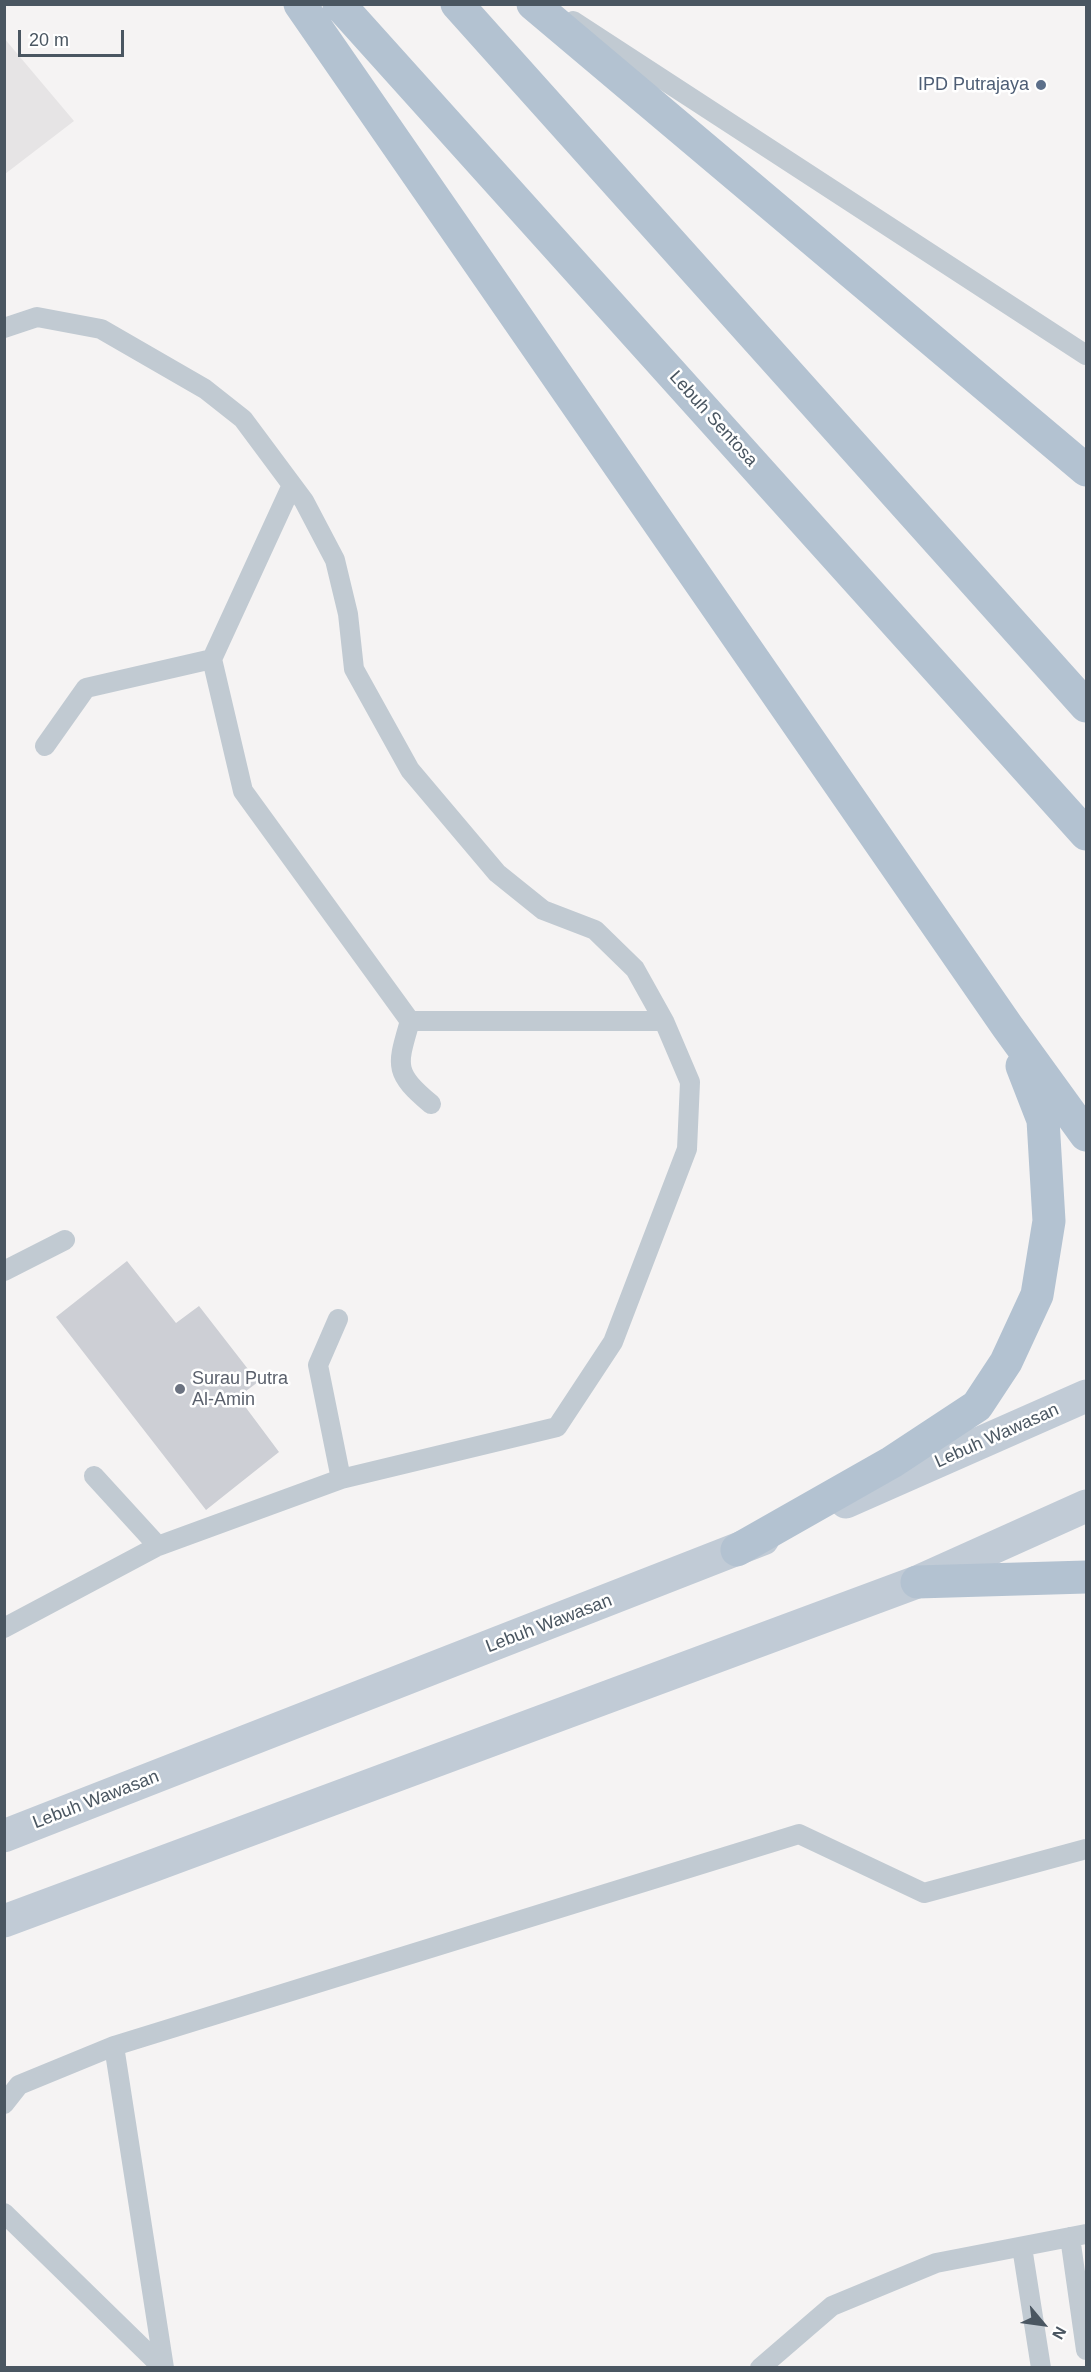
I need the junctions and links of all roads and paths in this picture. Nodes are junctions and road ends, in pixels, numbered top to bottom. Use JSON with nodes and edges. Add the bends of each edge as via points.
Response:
{"nodes":[{"id":1,"x":300,"y":4,"type":"edge"},
{"id":2,"x":339,"y":4,"type":"edge"},
{"id":3,"x":457,"y":4,"type":"edge"},
{"id":4,"x":533,"y":4,"type":"edge"},
{"id":5,"x":548,"y":4,"type":"edge"},
{"id":6,"x":4,"y":328,"type":"edge"},
{"id":7,"x":1086,"y":355,"type":"edge"},
{"id":8,"x":1086,"y":470,"type":"edge"},
{"id":9,"x":291,"y":484,"type":"junction"},
{"id":10,"x":212,"y":658,"type":"junction"},
{"id":11,"x":1086,"y":705,"type":"edge"},
{"id":12,"x":45,"y":746,"type":"dead end"},
{"id":13,"x":1086,"y":834,"type":"edge"},
{"id":14,"x":410,"y":1021,"type":"junction"},
{"id":15,"x":664,"y":1021,"type":"junction"},
{"id":16,"x":1007,"y":1026,"type":"junction"},
{"id":17,"x":431,"y":1104,"type":"dead end"},
{"id":18,"x":1086,"y":1135,"type":"edge"},
{"id":19,"x":65,"y":1240,"type":"dead end"},
{"id":20,"x":4,"y":1271,"type":"edge"},
{"id":21,"x":339,"y":1319,"type":"dead end"},
{"id":22,"x":1086,"y":1396,"type":"edge"},
{"id":23,"x":94,"y":1476,"type":"dead end"},
{"id":24,"x":341,"y":1479,"type":"junction"},
{"id":25,"x":1086,"y":1506,"type":"edge"},
{"id":26,"x":158,"y":1546,"type":"junction"},
{"id":27,"x":737,"y":1550,"type":"junction"},
{"id":28,"x":1086,"y":1577,"type":"edge"},
{"id":29,"x":917,"y":1582,"type":"junction"},
{"id":30,"x":4,"y":1628,"type":"edge"},
{"id":31,"x":4,"y":1836,"type":"edge"},
{"id":32,"x":1086,"y":1849,"type":"edge"},
{"id":33,"x":4,"y":1922,"type":"edge"},
{"id":34,"x":114,"y":2046,"type":"junction"},
{"id":35,"x":4,"y":2104,"type":"edge"},
{"id":36,"x":4,"y":2213,"type":"edge"},
{"id":37,"x":1078,"y":2236,"type":"edge"},
{"id":38,"x":1022,"y":2247,"type":"junction"},
{"id":39,"x":1086,"y":2350,"type":"edge"},
{"id":40,"x":164,"y":2367,"type":"edge"},
{"id":41,"x":760,"y":2367,"type":"edge"},
{"id":42,"x":1041,"y":2367,"type":"edge"}],
"edges":[{"from":1,"to":16,"type":"main road"},
{"from":2,"to":13,"type":"main road","name":"Lebuh Sentosa"},
{"from":3,"to":11,"type":"main road"},
{"from":4,"to":8,"type":"main road"},
{"from":5,"to":7,"type":"lane"},
{"from":6,"to":9,"type":"lane","via":[[37,317],[102,329],[205,389],[243,418]]},
{"from":9,"to":10,"type":"lane"},
{"from":9,"to":15,"type":"lane","via":[[335,560],[348,614],[354,669],[410,770],[497,873],[543,910],[595,930],[635,969]]},
{"from":10,"to":12,"type":"lane","via":[[86,688]]},
{"from":10,"to":14,"type":"lane","via":[[243,791]]},
{"from":14,"to":15,"type":"lane"},
{"from":14,"to":17,"type":"lane","via":[[398,1060],[410,1086]]},
{"from":15,"to":24,"type":"lane","via":[[690,1082],[687,1149],[613,1342],[557,1427]]},
{"from":16,"to":18,"type":"main road"},
{"from":16,"to":27,"type":"main road","via":[[1042,1120],[1049,1221],[1037,1295],[1006,1362],[977,1406],[892,1462]]},
{"from":19,"to":20,"type":"lane"},
{"from":21,"to":24,"type":"lane","via":[[318,1365]]},
{"from":22,"to":27,"type":"main road","name":"Lebuh Wawasan"},
{"from":23,"to":26,"type":"lane"},
{"from":24,"to":26,"type":"lane"},
{"from":25,"to":29,"type":"main road"},
{"from":26,"to":30,"type":"lane"},
{"from":27,"to":31,"type":"main road","name":"Lebuh Wawasan"},
{"from":28,"to":29,"type":"main road"},
{"from":29,"to":33,"type":"main road"},
{"from":32,"to":34,"type":"lane","via":[[924,1893],[799,1834]]},
{"from":34,"to":35,"type":"lane","via":[[19,2085]]},
{"from":34,"to":40,"type":"lane"},
{"from":36,"to":40,"type":"lane"},
{"from":37,"to":38,"type":"lane"},
{"from":37,"to":39,"type":"lane"},
{"from":38,"to":41,"type":"lane","via":[[936,2263],[832,2306]]},
{"from":38,"to":42,"type":"lane"}]}
